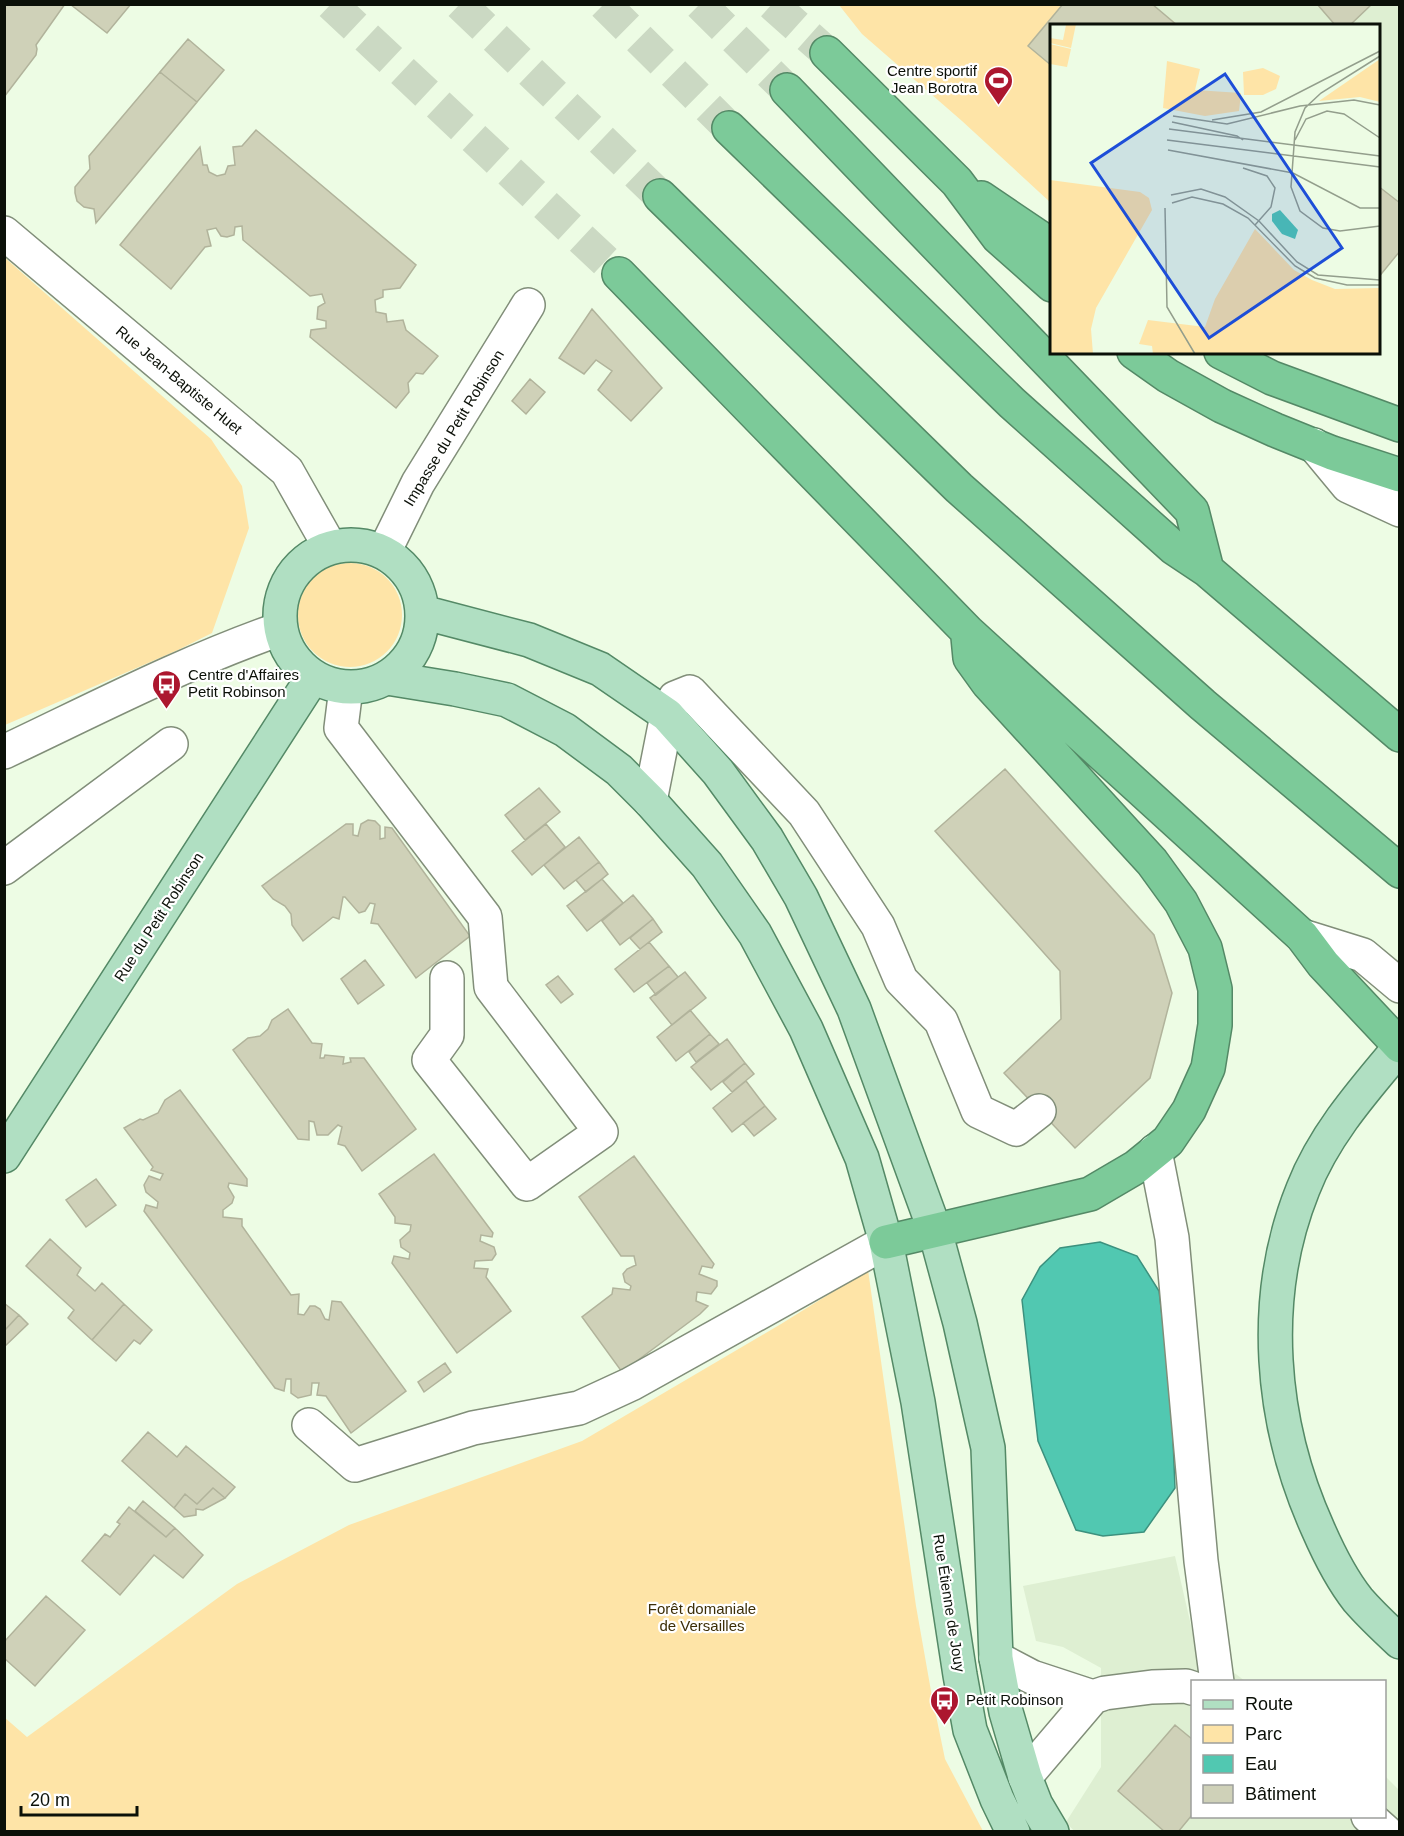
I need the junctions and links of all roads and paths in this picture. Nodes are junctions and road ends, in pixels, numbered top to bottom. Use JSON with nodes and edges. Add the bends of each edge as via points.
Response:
{"nodes":[{"id":1,"x":827,"y":53,"type":"tunnel mouth"},
{"id":2,"x":787,"y":90,"type":"tunnel mouth"},
{"id":3,"x":729,"y":128,"type":"tunnel mouth"},
{"id":4,"x":957,"y":182,"type":"junction"},
{"id":5,"x":660,"y":196,"type":"tunnel mouth"},
{"id":6,"x":4,"y":233,"type":"edge"},
{"id":7,"x":1050,"y":245,"type":"edge"},
{"id":8,"x":619,"y":274,"type":"tunnel mouth"},
{"id":9,"x":1050,"y":283,"type":"edge"},
{"id":10,"x":528,"y":305,"type":"dead end"},
{"id":11,"x":1137,"y":354,"type":"edge"},
{"id":12,"x":1225,"y":354,"type":"edge"},
{"id":13,"x":1400,"y":425,"type":"edge"},
{"id":14,"x":1314,"y":445,"type":"junction"},
{"id":15,"x":1400,"y":475,"type":"edge"},
{"id":16,"x":1400,"y":510,"type":"edge"},
{"id":17,"x":330,"y":547,"type":"junction"},
{"id":18,"x":384,"y":552,"type":"junction"},
{"id":19,"x":1207,"y":570,"type":"junction"},
{"id":20,"x":422,"y":612,"type":"junction"},
{"id":21,"x":280,"y":629,"type":"junction"},
{"id":22,"x":968,"y":632,"type":"junction"},
{"id":23,"x":313,"y":677,"type":"junction"},
{"id":24,"x":387,"y":678,"type":"junction"},
{"id":25,"x":346,"y":688,"type":"junction"},
{"id":26,"x":667,"y":715,"type":"junction"},
{"id":27,"x":1400,"y":735,"type":"edge"},
{"id":28,"x":171,"y":744,"type":"dead end"},
{"id":29,"x":4,"y":752,"type":"edge"},
{"id":30,"x":650,"y":801,"type":"junction"},
{"id":31,"x":4,"y":868,"type":"edge"},
{"id":32,"x":1400,"y":871,"type":"edge"},
{"id":33,"x":1302,"y":936,"type":"junction"},
{"id":34,"x":447,"y":978,"type":"dead end"},
{"id":35,"x":1400,"y":986,"type":"edge"},
{"id":36,"x":1400,"y":1046,"type":"edge"},
{"id":37,"x":1040,"y":1111,"type":"dead end"},
{"id":38,"x":1155,"y":1151,"type":"junction"},
{"id":39,"x":4,"y":1156,"type":"edge"},
{"id":40,"x":935,"y":1231,"type":"junction"},
{"id":41,"x":886,"y":1242,"type":"junction"},
{"id":42,"x":309,"y":1425,"type":"dead end"},
{"id":43,"x":1400,"y":1642,"type":"edge"},
{"id":44,"x":996,"y":1658,"type":"junction"},
{"id":45,"x":1217,"y":1680,"type":"edge"},
{"id":46,"x":1191,"y":1688,"type":"edge"},
{"id":47,"x":1093,"y":1696,"type":"junction"},
{"id":48,"x":1025,"y":1777,"type":"junction"},
{"id":49,"x":1370,"y":1818,"type":"edge"},
{"id":50,"x":1013,"y":1832,"type":"edge"},
{"id":51,"x":1052,"y":1832,"type":"edge"},
{"id":52,"x":1386,"y":1832,"type":"edge"}],
"edges":[{"from":1,"to":4,"type":"highway"},
{"from":2,"to":19,"type":"highway","via":[[1192,511]]},
{"from":3,"to":19,"type":"highway","via":[[1012,404],[1174,548]]},
{"from":4,"to":7,"type":"highway"},
{"from":4,"to":9,"type":"highway","via":[[998,237]]},
{"from":5,"to":32,"type":"highway","via":[[959,488],[1203,705]]},
{"from":6,"to":17,"type":"street","name":"Rue Jean-Baptiste Huet","via":[[287,471]]},
{"from":8,"to":22,"type":"highway"},
{"from":10,"to":18,"type":"street","name":"Impasse du Petit Robinson","via":[[418,483]]},
{"from":11,"to":14,"type":"highway","via":[[1222,406]]},
{"from":12,"to":13,"type":"highway","via":[[1272,378]]},
{"from":14,"to":15,"type":"highway"},
{"from":14,"to":16,"type":"street","via":[[1348,486]]},
{"from":17,"to":18,"type":"main road","via":[[348,544]]},
{"from":17,"to":21,"type":"main road","via":[[295,570],[284,588]]},
{"from":18,"to":20,"type":"main road","via":[[411,577]]},
{"from":19,"to":27,"type":"highway"},
{"from":20,"to":24,"type":"main road","via":[[421,632],[414,650],[403,666]]},
{"from":20,"to":26,"type":"main road","via":[[529,640],[600,669]]},
{"from":21,"to":23,"type":"main road","via":[[292,656]]},
{"from":21,"to":29,"type":"street","via":[[185,667]]},
{"from":22,"to":33,"type":"highway"},
{"from":22,"to":38,"type":"highway","via":[[970,658],[988,683],[1152,862],[1181,902],[1204,948],[1215,989],[1215,1025],[1208,1068],[1189,1110],[1168,1141]]},
{"from":23,"to":25,"type":"main road"},
{"from":23,"to":39,"type":"main road","name":"Rue du Petit Robinson"},
{"from":24,"to":25,"type":"main road"},
{"from":24,"to":30,"type":"main road","name":"Rue Étienne de Jouy","via":[[507,700],[565,730],[619,770]]},
{"from":25,"to":34,"type":"street","via":[[341,728],[485,917],[492,987],[601,1132],[527,1184],[429,1060],[447,1035]]},
{"from":26,"to":30,"type":"street"},
{"from":26,"to":37,"type":"street","via":[[675,698],[690,692],[804,813],[878,926],[901,980],[941,1021],[978,1111],[1016,1129]]},
{"from":26,"to":40,"type":"main road","via":[[718,772],[767,838],[801,897],[854,1009]]},
{"from":28,"to":31,"type":"street"},
{"from":30,"to":41,"type":"main road","name":"Rue Étienne de Jouy","via":[[707,865],[755,934],[806,1029],[862,1158]]},
{"from":33,"to":35,"type":"street","via":[[1363,955]]},
{"from":33,"to":36,"type":"highway"},
{"from":36,"to":43,"type":"main road","via":[[1326,1142],[1303,1187],[1278,1277],[1276,1365],[1290,1455],[1327,1551],[1358,1600]]},
{"from":38,"to":40,"type":"highway","via":[[1090,1194]]},
{"from":38,"to":45,"type":"street","via":[[1172,1238],[1200,1561]]},
{"from":40,"to":41,"type":"highway"},
{"from":40,"to":44,"type":"main road","via":[[988,1448]]},
{"from":41,"to":42,"type":"street","via":[[631,1384],[579,1408],[472,1428],[355,1464]]},
{"from":41,"to":50,"type":"main road","name":"Rue Étienne de Jouy","via":[[918,1402],[970,1730]]},
{"from":44,"to":47,"type":"street","via":[[1032,1677]]},
{"from":44,"to":48,"type":"main road","via":[[1006,1712]]},
{"from":46,"to":47,"type":"street","via":[[1152,1687]]},
{"from":47,"to":48,"type":"street"},
{"from":48,"to":51,"type":"main road"},
{"from":49,"to":52,"type":"street"}]}
